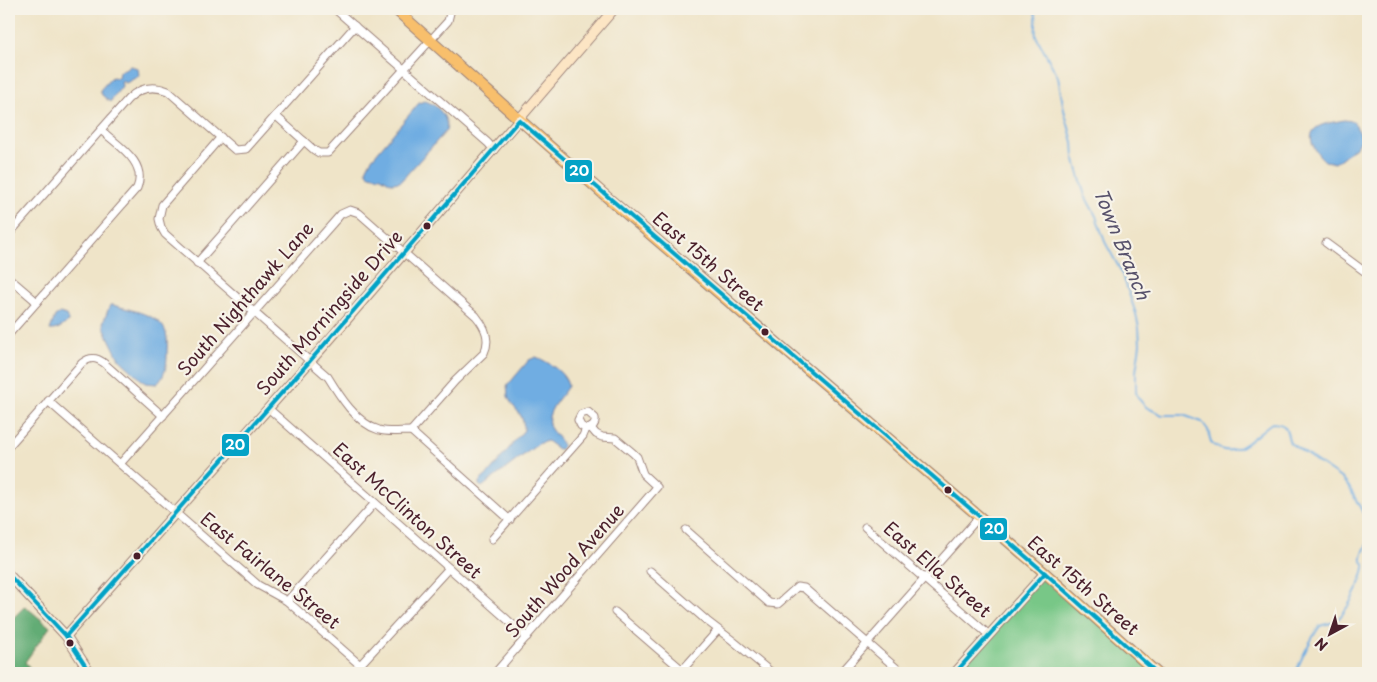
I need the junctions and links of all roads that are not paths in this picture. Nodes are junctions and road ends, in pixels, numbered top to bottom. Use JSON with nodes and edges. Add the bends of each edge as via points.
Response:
{"nodes":[{"id":1,"x":335,"y":9,"type":"edge"},
{"id":2,"x":395,"y":9,"type":"edge"},
{"id":3,"x":451,"y":9,"type":"edge"},
{"id":4,"x":614,"y":9,"type":"edge"},
{"id":5,"x":355,"y":26,"type":"junction"},
{"id":6,"x":431,"y":41,"type":"junction"},
{"id":7,"x":404,"y":70,"type":"junction"},
{"id":8,"x":276,"y":116,"type":"junction"},
{"id":9,"x":519,"y":120,"type":"junction"},
{"id":10,"x":101,"y":130,"type":"junction"},
{"id":11,"x":221,"y":137,"type":"junction"},
{"id":12,"x":304,"y":141,"type":"junction"},
{"id":13,"x":494,"y":150,"type":"junction"},
{"id":14,"x":9,"y":234,"type":"edge"},
{"id":15,"x":1326,"y":243,"type":"dead end"},
{"id":16,"x":405,"y":253,"type":"junction"},
{"id":17,"x":197,"y":263,"type":"junction"},
{"id":18,"x":1368,"y":274,"type":"edge"},
{"id":19,"x":9,"y":278,"type":"edge"},
{"id":20,"x":37,"y":302,"type":"junction"},
{"id":21,"x":254,"y":313,"type":"junction"},
{"id":22,"x":9,"y":334,"type":"edge"},
{"id":23,"x":310,"y":361,"type":"junction"},
{"id":24,"x":48,"y":401,"type":"junction"},
{"id":25,"x":268,"y":408,"type":"junction"},
{"id":26,"x":163,"y":416,"type":"junction"},
{"id":27,"x":411,"y":431,"type":"junction"},
{"id":28,"x":9,"y":446,"type":"edge"},
{"id":29,"x":120,"y":464,"type":"junction"},
{"id":30,"x":375,"y":503,"type":"junction"},
{"id":31,"x":175,"y":513,"type":"junction"},
{"id":32,"x":979,"y":517,"type":"junction"},
{"id":33,"x":510,"y":520,"type":"junction"},
{"id":34,"x":865,"y":527,"type":"dead end"},
{"id":35,"x":686,"y":530,"type":"dead end"},
{"id":36,"x":492,"y":539,"type":"dead end"},
{"id":37,"x":449,"y":568,"type":"junction"},
{"id":38,"x":650,"y":571,"type":"dead end"},
{"id":39,"x":1045,"y":573,"type":"junction"},
{"id":40,"x":9,"y":574,"type":"edge"},
{"id":41,"x":924,"y":578,"type":"junction"},
{"id":42,"x":287,"y":601,"type":"junction"},
{"id":43,"x":615,"y":612,"type":"dead end"},
{"id":44,"x":718,"y":630,"type":"junction"},
{"id":45,"x":989,"y":635,"type":"junction"},
{"id":46,"x":66,"y":636,"type":"junction"},
{"id":47,"x":526,"y":637,"type":"junction"},
{"id":48,"x":868,"y":643,"type":"junction"},
{"id":49,"x":90,"y":673,"type":"edge"},
{"id":50,"x":495,"y":673,"type":"edge"},
{"id":51,"x":772,"y":673,"type":"edge"},
{"id":52,"x":841,"y":673,"type":"edge"},
{"id":53,"x":902,"y":673,"type":"edge"},
{"id":54,"x":955,"y":673,"type":"edge"},
{"id":55,"x":1157,"y":673,"type":"edge"}],
"edges":[{"from":1,"to":5,"type":"street"},
{"from":2,"to":6,"type":"main road","name":"East 15th Street"},
{"from":3,"to":6,"type":"street","via":[[448,21]]},
{"from":4,"to":9,"type":"street","name":"South Morningside Drive"},
{"from":5,"to":7,"type":"street"},
{"from":5,"to":8,"type":"street"},
{"from":6,"to":7,"type":"street"},
{"from":6,"to":9,"type":"main road","name":"East 15th Street"},
{"from":7,"to":12,"type":"street","via":[[328,153],[319,153]]},
{"from":7,"to":13,"type":"street"},
{"from":8,"to":11,"type":"street","via":[[246,149],[235,150]]},
{"from":8,"to":12,"type":"street"},
{"from":9,"to":13,"type":"street","name":"South Morningside Drive"},
{"from":9,"to":32,"type":"main road","name":"East 15th Street"},
{"from":10,"to":11,"type":"street","via":[[134,94],[144,88],[156,87],[174,95]]},
{"from":10,"to":14,"type":"street"},
{"from":10,"to":20,"type":"street","via":[[135,161],[139,183]]},
{"from":11,"to":17,"type":"street","via":[[164,202],[159,212],[159,223],[165,234]]},
{"from":12,"to":17,"type":"street"},
{"from":13,"to":16,"type":"street","name":"South Morningside Drive"},
{"from":15,"to":18,"type":"street"},
{"from":16,"to":21,"type":"street","name":"South Nighthawk Lane","via":[[359,213],[345,211]]},
{"from":16,"to":23,"type":"street","name":"South Morningside Drive"},
{"from":16,"to":27,"type":"street","via":[[481,321],[487,341],[484,352]]},
{"from":17,"to":21,"type":"street"},
{"from":19,"to":20,"type":"street"},
{"from":20,"to":22,"type":"street"},
{"from":21,"to":23,"type":"street"},
{"from":21,"to":26,"type":"street","name":"South Nighthawk Lane"},
{"from":23,"to":25,"type":"street","name":"South Morningside Drive"},
{"from":23,"to":27,"type":"street","via":[[328,377],[350,408],[368,425],[383,431]]},
{"from":24,"to":26,"type":"street","via":[[82,363],[92,358],[104,363]]},
{"from":24,"to":28,"type":"street"},
{"from":24,"to":29,"type":"street","name":"East Fairlane Street"},
{"from":25,"to":30,"type":"street","name":"East McClinton Street"},
{"from":25,"to":31,"type":"street","name":"South Morningside Drive"},
{"from":26,"to":29,"type":"street","name":"South Nighthawk Lane"},
{"from":27,"to":33,"type":"street"},
{"from":29,"to":31,"type":"street","name":"East Fairlane Street"},
{"from":30,"to":37,"type":"street","name":"East McClinton Street"},
{"from":30,"to":42,"type":"street"},
{"from":31,"to":42,"type":"street","name":"East Fairlane Street","via":[[258,585]]},
{"from":31,"to":46,"type":"street","name":"South Morningside Drive"},
{"from":32,"to":39,"type":"main road","name":"East 15th Street"},
{"from":32,"to":41,"type":"street"},
{"from":33,"to":36,"type":"street"},
{"from":33,"to":47,"type":"street","name":"South Wood Avenue","via":[[589,428],[596,434],[615,438],[633,453],[643,474],[657,488]]},
{"from":34,"to":41,"type":"street","name":"East Ella Street"},
{"from":35,"to":48,"type":"street","via":[[769,603],[778,604],[797,587],[804,588]]},
{"from":37,"to":42,"type":"street","name":"East Fairlane Street","via":[[360,665]]},
{"from":37,"to":47,"type":"street","name":"East McClinton Street"},
{"from":38,"to":44,"type":"street"},
{"from":39,"to":45,"type":"street"},
{"from":39,"to":55,"type":"main road","name":"East 15th Street"},
{"from":40,"to":46,"type":"street"},
{"from":41,"to":45,"type":"street","name":"East Ella Street"},
{"from":41,"to":48,"type":"street"},
{"from":43,"to":44,"type":"street","via":[[680,668],[685,667]]},
{"from":44,"to":51,"type":"street"},
{"from":45,"to":54,"type":"street"},
{"from":46,"to":49,"type":"street"},
{"from":47,"to":50,"type":"street","name":"South Wood Avenue"},
{"from":48,"to":52,"type":"street"},
{"from":48,"to":53,"type":"street"}]}
